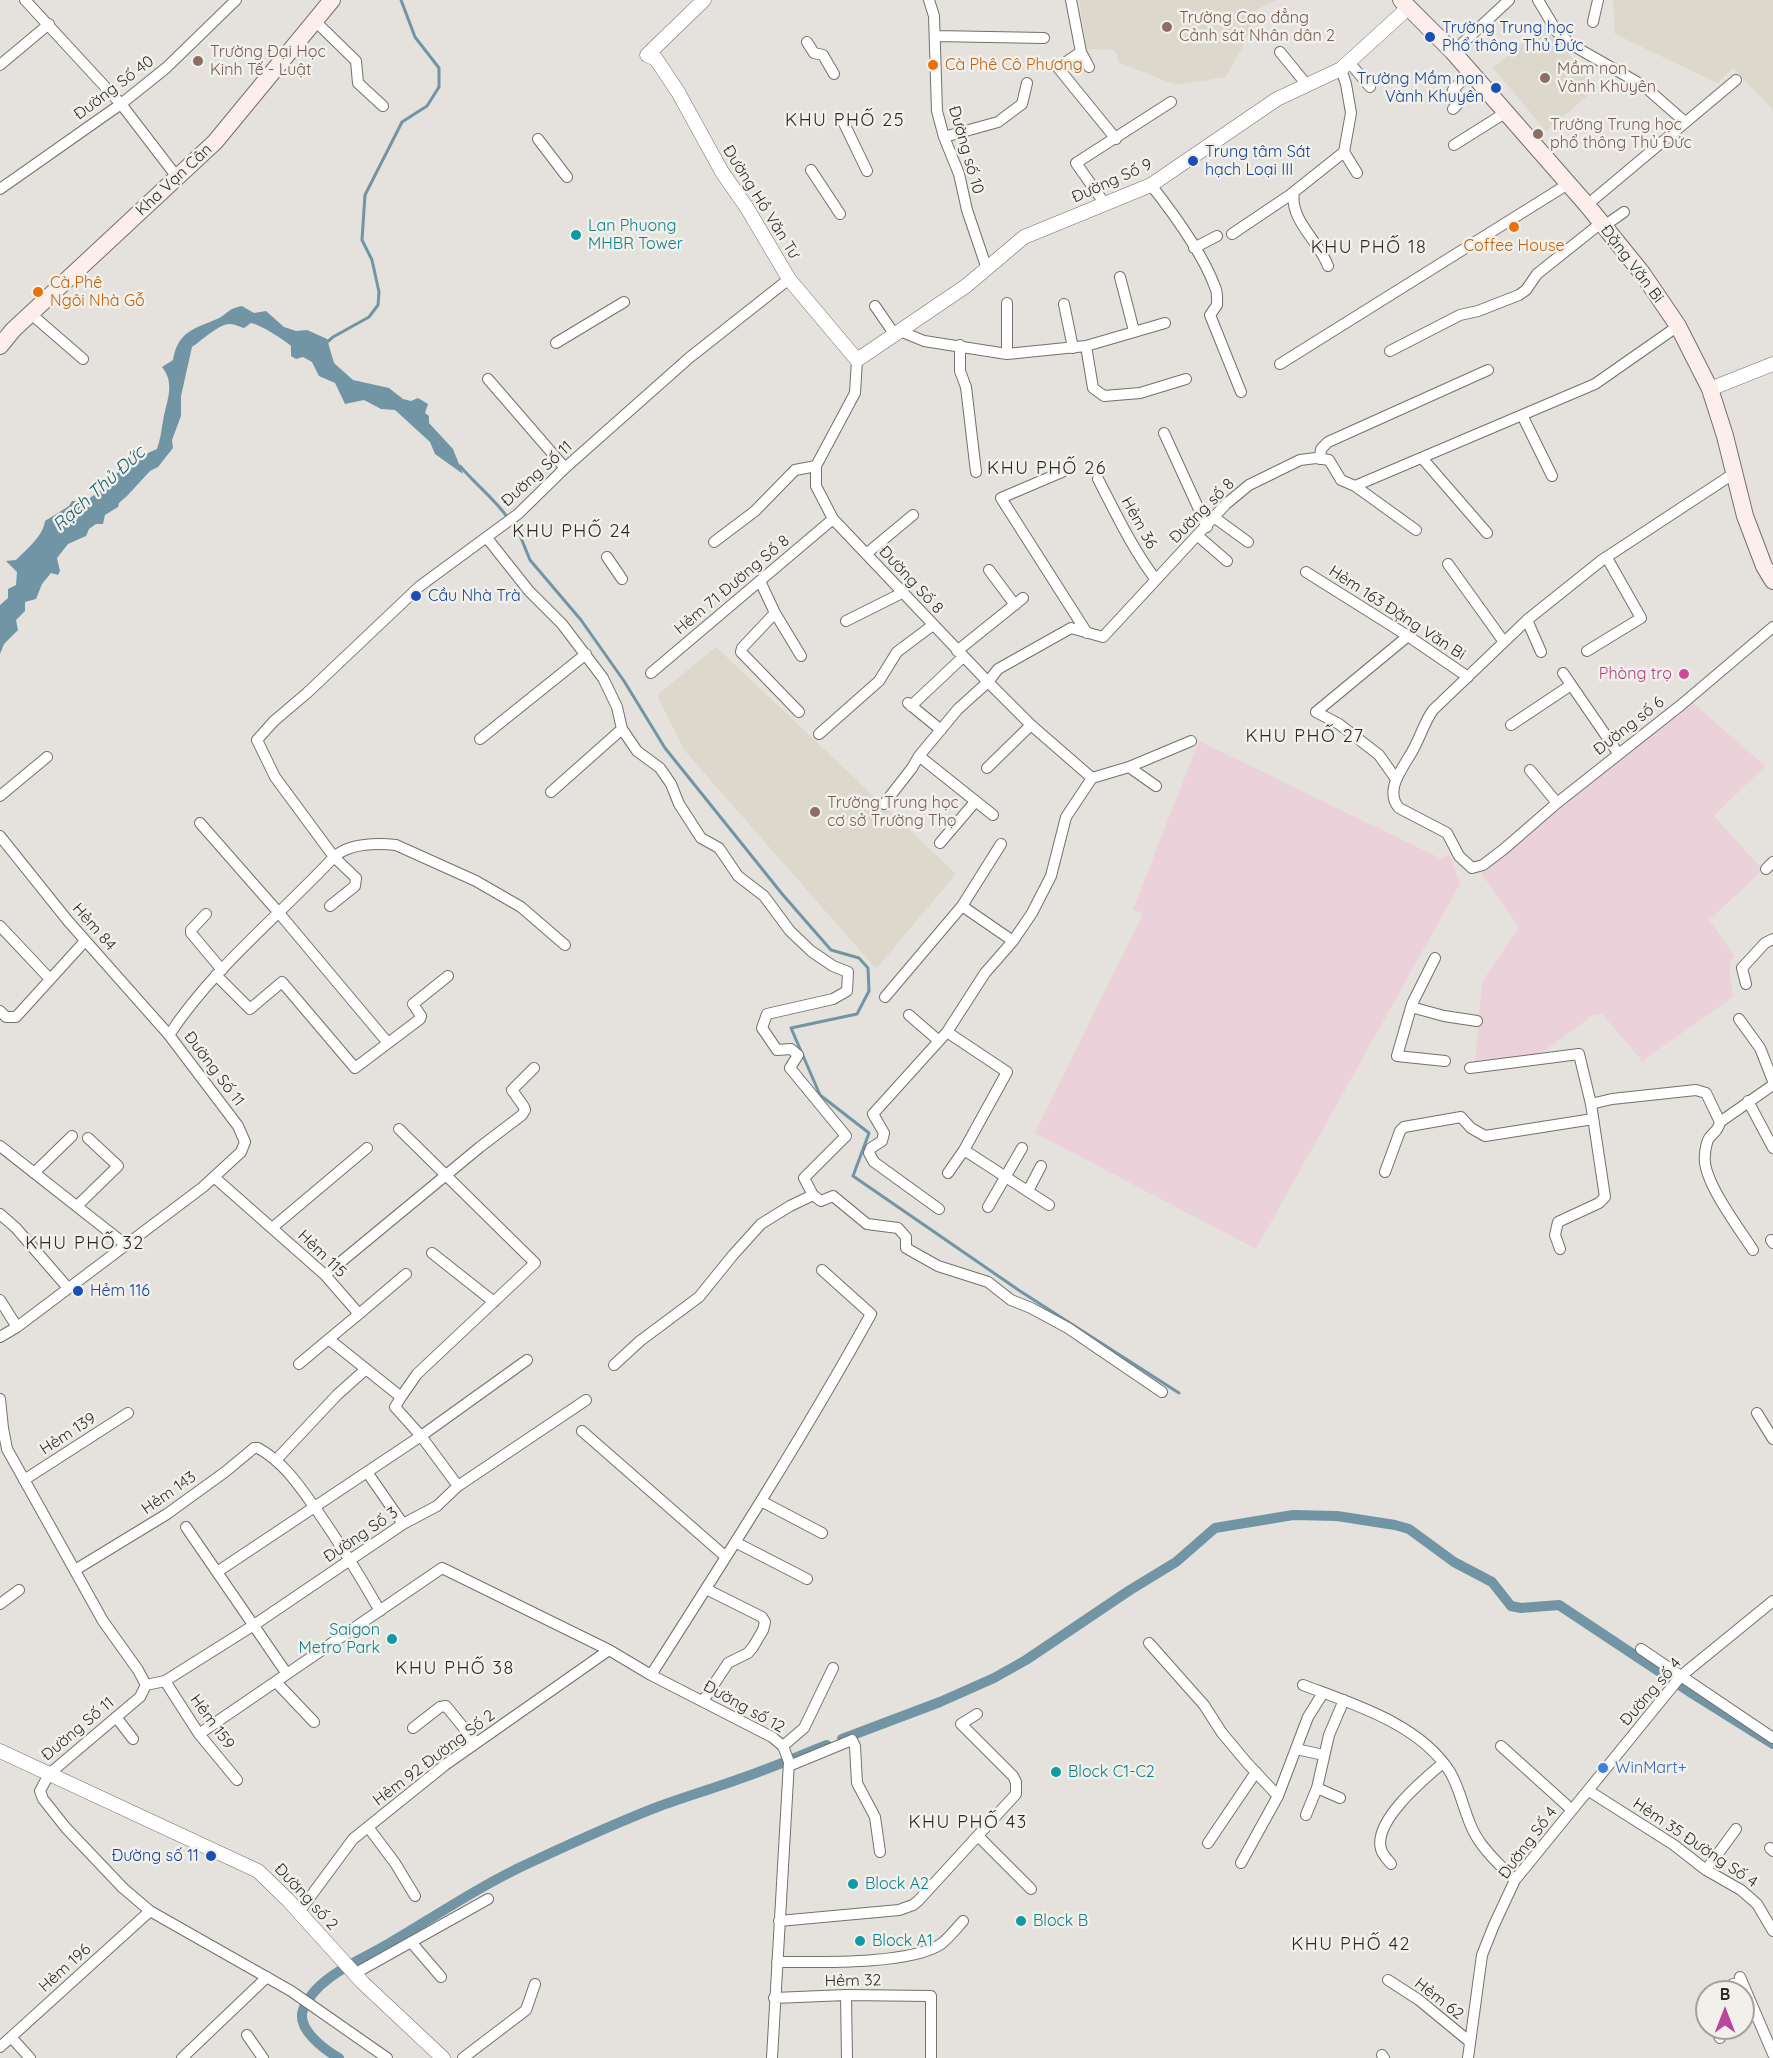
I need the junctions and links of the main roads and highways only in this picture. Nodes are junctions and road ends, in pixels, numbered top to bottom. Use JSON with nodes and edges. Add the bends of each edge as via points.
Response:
{"nodes":[{"id":1,"x":332,"y":0,"type":"edge"},
{"id":2,"x":1405,"y":4,"type":"edge"},
{"id":3,"x":0,"y":346,"type":"edge"},
{"id":4,"x":1773,"y":581,"type":"edge"}],
"edges":[{"from":1,"to":3,"type":"main road","name":"Kha Vạn Cân","via":[[215,142]]},
{"from":2,"to":4,"type":"main road","name":"Đặng Văn Bi","via":[[1454,52],[1587,205],[1642,273],[1678,326],[1710,389],[1744,516]]}]}
